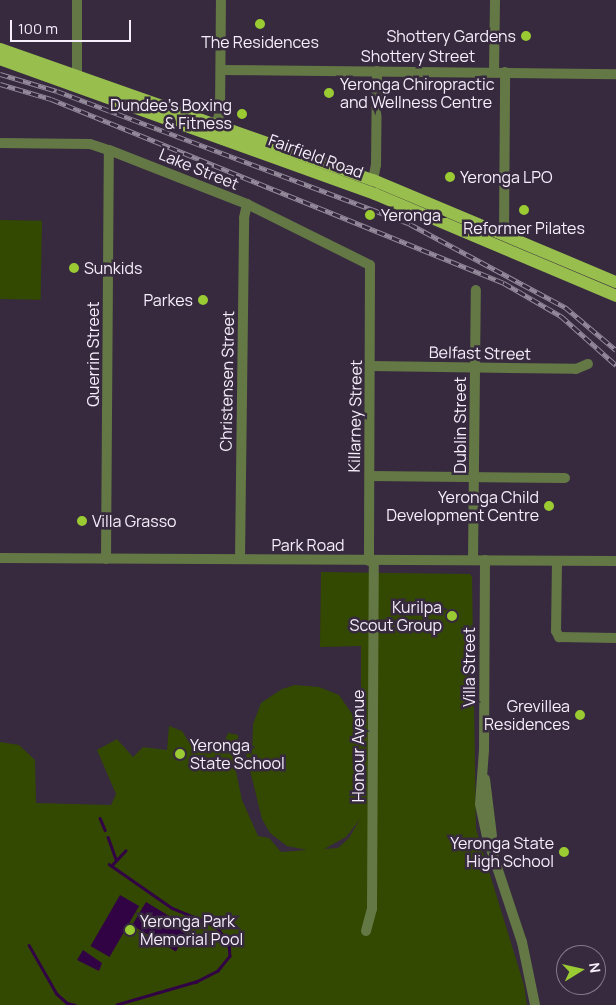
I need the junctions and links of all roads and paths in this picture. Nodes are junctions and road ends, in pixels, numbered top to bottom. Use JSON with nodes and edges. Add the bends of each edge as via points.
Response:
{"nodes":[{"id":1,"x":77,"y":0,"type":"edge"},
{"id":2,"x":221,"y":0,"type":"edge"},
{"id":3,"x":495,"y":0,"type":"edge"},
{"id":4,"x":0,"y":49,"type":"edge"},
{"id":5,"x":0,"y":59,"type":"edge"},
{"id":6,"x":221,"y":70,"type":"junction"},
{"id":7,"x":377,"y":71,"type":"junction"},
{"id":8,"x":500,"y":72,"type":"junction"},
{"id":9,"x":616,"y":74,"type":"edge"},
{"id":10,"x":77,"y":75,"type":"junction"},
{"id":11,"x":216,"y":129,"type":"junction"},
{"id":12,"x":0,"y":143,"type":"edge"},
{"id":13,"x":109,"y":150,"type":"junction"},
{"id":14,"x":373,"y":180,"type":"junction"},
{"id":15,"x":247,"y":204,"type":"junction"},
{"id":16,"x":504,"y":235,"type":"junction"},
{"id":17,"x":372,"y":271,"type":"joint"},
{"id":18,"x":616,"y":282,"type":"edge"},
{"id":19,"x":476,"y":290,"type":"dead end"},
{"id":20,"x":616,"y":296,"type":"edge"},
{"id":21,"x":588,"y":364,"type":"dead end"},
{"id":22,"x":370,"y":366,"type":"junction"},
{"id":23,"x":475,"y":368,"type":"junction"},
{"id":24,"x":370,"y":476,"type":"junction"},
{"id":25,"x":474,"y":477,"type":"junction"},
{"id":26,"x":565,"y":478,"type":"dead end"},
{"id":27,"x":0,"y":558,"type":"edge"},
{"id":28,"x":106,"y":559,"type":"junction"},
{"id":29,"x":240,"y":559,"type":"junction"},
{"id":30,"x":473,"y":560,"type":"junction"},
{"id":31,"x":485,"y":560,"type":"junction"},
{"id":32,"x":371,"y":561,"type":"junction"},
{"id":33,"x":557,"y":561,"type":"junction"},
{"id":34,"x":616,"y":561,"type":"edge"},
{"id":35,"x":616,"y":638,"type":"edge"},
{"id":36,"x":366,"y":932,"type":"dead end"},
{"id":37,"x":535,"y":1005,"type":"edge"}],
"edges":[{"from":1,"to":10,"type":"street"},
{"from":2,"to":6,"type":"street"},
{"from":3,"to":8,"type":"street"},
{"from":4,"to":10,"type":"main road","name":"Fairfield Road"},
{"from":5,"to":11,"type":"main road","name":"Fairfield Road"},
{"from":6,"to":7,"type":"street","name":"Shottery Street"},
{"from":6,"to":11,"type":"street"},
{"from":7,"to":8,"type":"street","name":"Shottery Street"},
{"from":7,"to":14,"type":"street"},
{"from":8,"to":9,"type":"street","name":"Shottery Street"},
{"from":8,"to":16,"type":"street"},
{"from":10,"to":11,"type":"main road","name":"Fairfield Road"},
{"from":11,"to":14,"type":"main road","name":"Fairfield Road"},
{"from":11,"to":20,"type":"main road","name":"Fairfield Road"},
{"from":12,"to":13,"type":"street","name":"Lake Street","via":[[90,144]]},
{"from":13,"to":15,"type":"street","name":"Lake Street"},
{"from":13,"to":28,"type":"street","name":"Querrin Street"},
{"from":14,"to":16,"type":"main road","name":"Fairfield Road"},
{"from":15,"to":17,"type":"street","name":"Lake Street","via":[[365,261]]},
{"from":15,"to":29,"type":"street","name":"Christensen Street","via":[[244,218]]},
{"from":16,"to":18,"type":"main road","name":"Fairfield Road"},
{"from":17,"to":22,"type":"street","name":"Killarney Street"},
{"from":19,"to":23,"type":"street","name":"Dublin Street"},
{"from":21,"to":23,"type":"street","name":"Belfast Street","via":[[576,369]]},
{"from":22,"to":23,"type":"street","name":"Belfast Street"},
{"from":22,"to":24,"type":"street","name":"Killarney Street"},
{"from":23,"to":25,"type":"street","name":"Dublin Street"},
{"from":24,"to":25,"type":"street"},
{"from":24,"to":32,"type":"street","name":"Killarney Street"},
{"from":25,"to":26,"type":"street"},
{"from":25,"to":30,"type":"street","name":"Dublin Street"},
{"from":27,"to":28,"type":"street","name":"Park Road"},
{"from":28,"to":29,"type":"street","name":"Park Road"},
{"from":29,"to":32,"type":"street","name":"Park Road"},
{"from":30,"to":31,"type":"street","name":"Park Road"},
{"from":30,"to":32,"type":"street","name":"Park Road"},
{"from":31,"to":33,"type":"street","name":"Park Road"},
{"from":31,"to":37,"type":"street","name":"Villa Street","via":[[484,773],[494,854],[522,942]]},
{"from":32,"to":36,"type":"street","name":"Honour Avenue","via":[[372,909]]},
{"from":33,"to":34,"type":"street","name":"Park Road"},
{"from":33,"to":35,"type":"street","via":[[556,631],[559,637]]}]}
